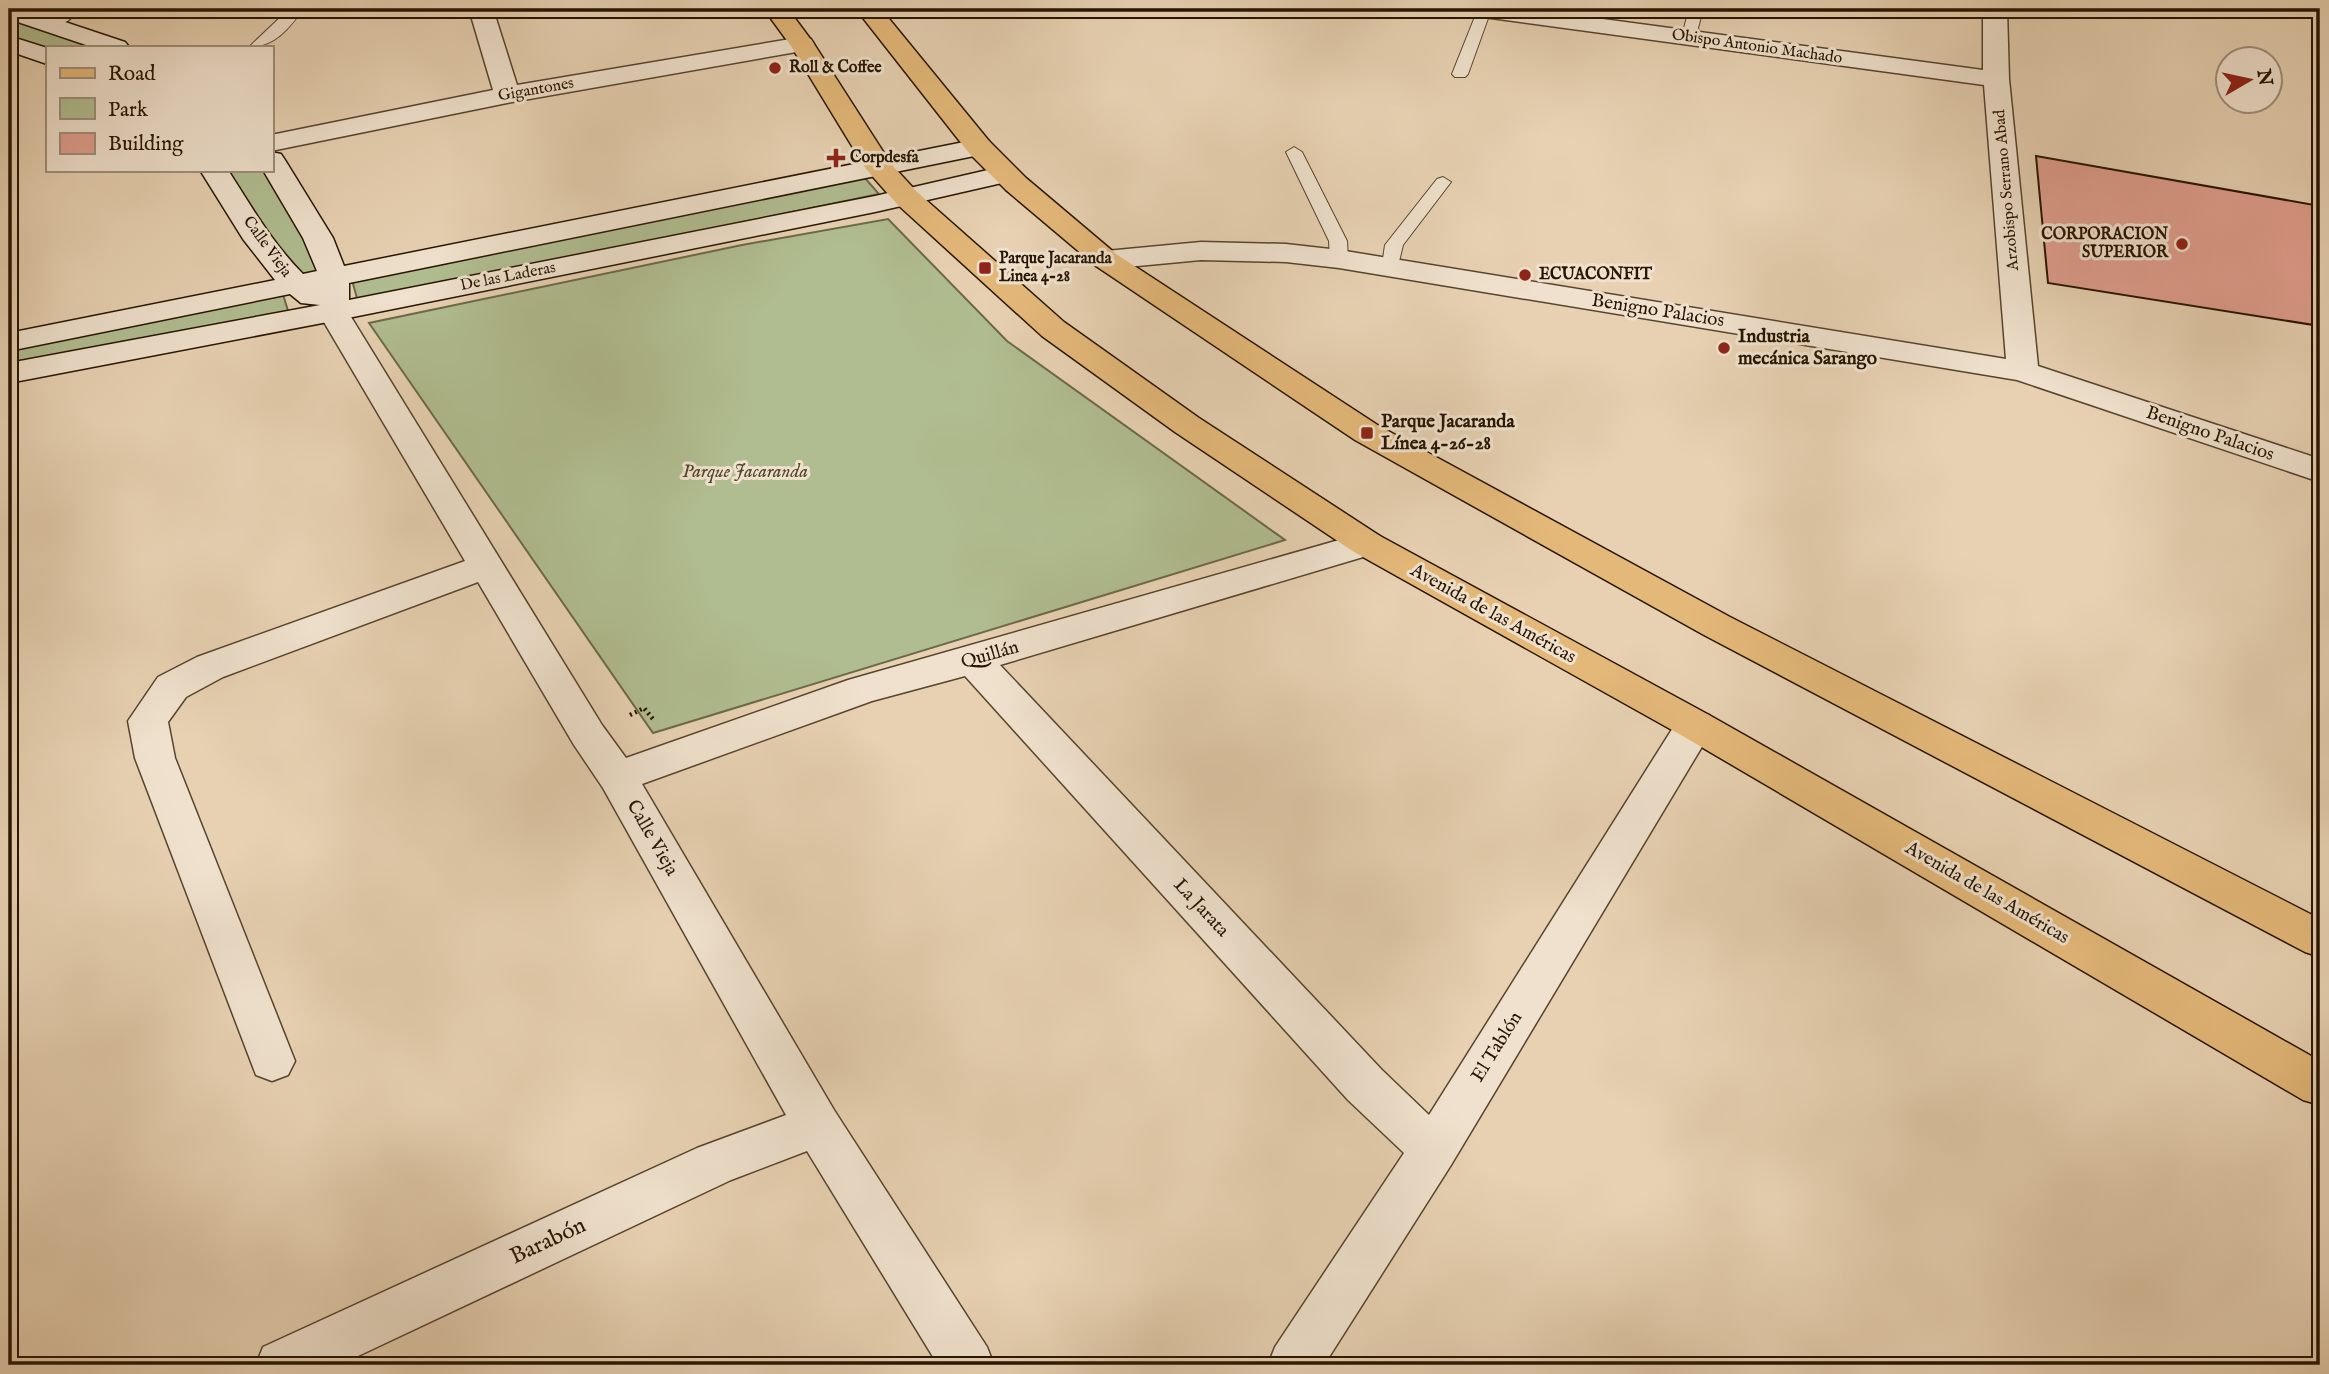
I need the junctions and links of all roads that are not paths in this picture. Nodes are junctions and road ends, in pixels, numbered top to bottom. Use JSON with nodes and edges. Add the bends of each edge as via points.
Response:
{"nodes":[{"id":1,"x":296,"y":9,"type":"edge"},
{"id":2,"x":481,"y":9,"type":"edge"},
{"id":3,"x":776,"y":9,"type":"edge"},
{"id":4,"x":868,"y":9,"type":"edge"},
{"id":5,"x":1480,"y":9,"type":"edge"},
{"id":6,"x":1696,"y":9,"type":"edge"},
{"id":7,"x":1995,"y":9,"type":"edge"},
{"id":8,"x":9,"y":10,"type":"edge"},
{"id":9,"x":58,"y":16,"type":"edge"},
{"id":10,"x":1694,"y":38,"type":"junction"},
{"id":11,"x":9,"y":43,"type":"edge"},
{"id":12,"x":802,"y":44,"type":"junction"},
{"id":13,"x":114,"y":46,"type":"edge"},
{"id":14,"x":257,"y":46,"type":"edge"},
{"id":15,"x":46,"y":56,"type":"edge"},
{"id":16,"x":1460,"y":74,"type":"dead end"},
{"id":17,"x":1997,"y":79,"type":"junction"},
{"id":18,"x":506,"y":95,"type":"junction"},
{"id":19,"x":273,"y":144,"type":"edge"},
{"id":20,"x":979,"y":147,"type":"junction"},
{"id":21,"x":1294,"y":152,"type":"dead end"},
{"id":22,"x":273,"y":163,"type":"edge"},
{"id":23,"x":880,"y":169,"type":"junction"},
{"id":24,"x":215,"y":172,"type":"edge"},
{"id":25,"x":1005,"y":174,"type":"junction"},
{"id":26,"x":1443,"y":183,"type":"dead end"},
{"id":27,"x":907,"y":198,"type":"junction"},
{"id":28,"x":1339,"y":259,"type":"junction"},
{"id":29,"x":1106,"y":260,"type":"junction"},
{"id":30,"x":1391,"y":266,"type":"junction"},
{"id":31,"x":334,"y":277,"type":"junction"},
{"id":32,"x":294,"y":285,"type":"junction"},
{"id":33,"x":333,"y":312,"type":"junction"},
{"id":34,"x":9,"y":342,"type":"edge"},
{"id":35,"x":2023,"y":371,"type":"junction"},
{"id":36,"x":9,"y":373,"type":"edge"},
{"id":37,"x":2320,"y":471,"type":"edge"},
{"id":38,"x":1367,"y":544,"type":"junction"},
{"id":39,"x":486,"y":566,"type":"junction"},
{"id":40,"x":973,"y":660,"type":"junction"},
{"id":41,"x":1695,"y":725,"type":"junction"},
{"id":42,"x":617,"y":777,"type":"junction"},
{"id":43,"x":2320,"y":939,"type":"edge"},
{"id":44,"x":272,"y":1061,"type":"dead end"},
{"id":45,"x":2320,"y":1085,"type":"edge"},
{"id":46,"x":817,"y":1125,"type":"junction"},
{"id":47,"x":1434,"y":1150,"type":"junction"},
{"id":48,"x":282,"y":1365,"type":"edge"},
{"id":49,"x":968,"y":1365,"type":"edge"},
{"id":50,"x":1294,"y":1365,"type":"edge"}],
"edges":[{"from":1,"to":14,"type":"lane"},
{"from":2,"to":18,"type":"street"},
{"from":3,"to":12,"type":"main road","name":"Avenida de las Américas"},
{"from":4,"to":20,"type":"main road"},
{"from":5,"to":10,"type":"street","name":"Obispo Antonio Machado"},
{"from":5,"to":16,"type":"lane"},
{"from":6,"to":10,"type":"lane","via":[[1691,28]]},
{"from":7,"to":17,"type":"street","name":"Arzobispo Serrano Abad"},
{"from":8,"to":9,"type":"street"},
{"from":9,"to":13,"type":"street"},
{"from":10,"to":17,"type":"street","name":"Obispo Antonio Machado"},
{"from":11,"to":15,"type":"street"},
{"from":12,"to":18,"type":"street","name":"Gigantones"},
{"from":12,"to":23,"type":"main road","name":"Avenida de las Américas"},
{"from":17,"to":35,"type":"street","name":"Arzobispo Serrano Abad"},
{"from":18,"to":19,"type":"street","name":"Gigantones"},
{"from":20,"to":23,"type":"street","name":"De las Laderas"},
{"from":20,"to":25,"type":"main road"},
{"from":21,"to":28,"type":"lane","via":[[1338,241]]},
{"from":22,"to":31,"type":"street","via":[[318,238]]},
{"from":23,"to":27,"type":"main road","name":"Avenida de las Américas"},
{"from":23,"to":31,"type":"street","name":"De las Laderas"},
{"from":24,"to":32,"type":"street","name":"Calle Vieja"},
{"from":25,"to":27,"type":"street","name":"De las Laderas"},
{"from":25,"to":29,"type":"main road"},
{"from":26,"to":30,"type":"lane","via":[[1394,246]]},
{"from":27,"to":33,"type":"street","name":"De las Laderas"},
{"from":27,"to":38,"type":"main road","name":"Avenida de las Américas","via":[[1053,330]]},
{"from":28,"to":29,"type":"street","name":"Benigno Palacios","via":[[1201,251]]},
{"from":28,"to":30,"type":"street","name":"Benigno Palacios"},
{"from":29,"to":43,"type":"main road","via":[[1367,433],[1717,626]]},
{"from":30,"to":35,"type":"street","name":"Benigno Palacios"},
{"from":31,"to":32,"type":"street","name":"De las Laderas"},
{"from":31,"to":33,"type":"street"},
{"from":32,"to":33,"type":"street","name":"Calle Vieja"},
{"from":32,"to":34,"type":"street","name":"De las Laderas"},
{"from":33,"to":36,"type":"street","name":"De las Laderas"},
{"from":33,"to":39,"type":"street","name":"Calle Vieja"},
{"from":35,"to":37,"type":"street","name":"Benigno Palacios"},
{"from":38,"to":40,"type":"street","name":"Quillán"},
{"from":38,"to":41,"type":"main road","name":"Avenida de las Américas"},
{"from":39,"to":42,"type":"street","name":"Calle Vieja"},
{"from":39,"to":44,"type":"street","via":[[210,667],[172,687],[148,721],[155,758]]},
{"from":40,"to":42,"type":"street","name":"Quillán","via":[[862,690]]},
{"from":40,"to":47,"type":"street","name":"La Jarata","via":[[1365,1085]]},
{"from":41,"to":45,"type":"main road","name":"Avenida de las Américas"},
{"from":41,"to":47,"type":"street","name":"El Tablón"},
{"from":42,"to":46,"type":"street","name":"Calle Vieja"},
{"from":46,"to":48,"type":"street","name":"Barabón","via":[[714,1164]]},
{"from":46,"to":49,"type":"street","name":"Calle Vieja"},
{"from":47,"to":50,"type":"street","name":"El Tablón"}]}
